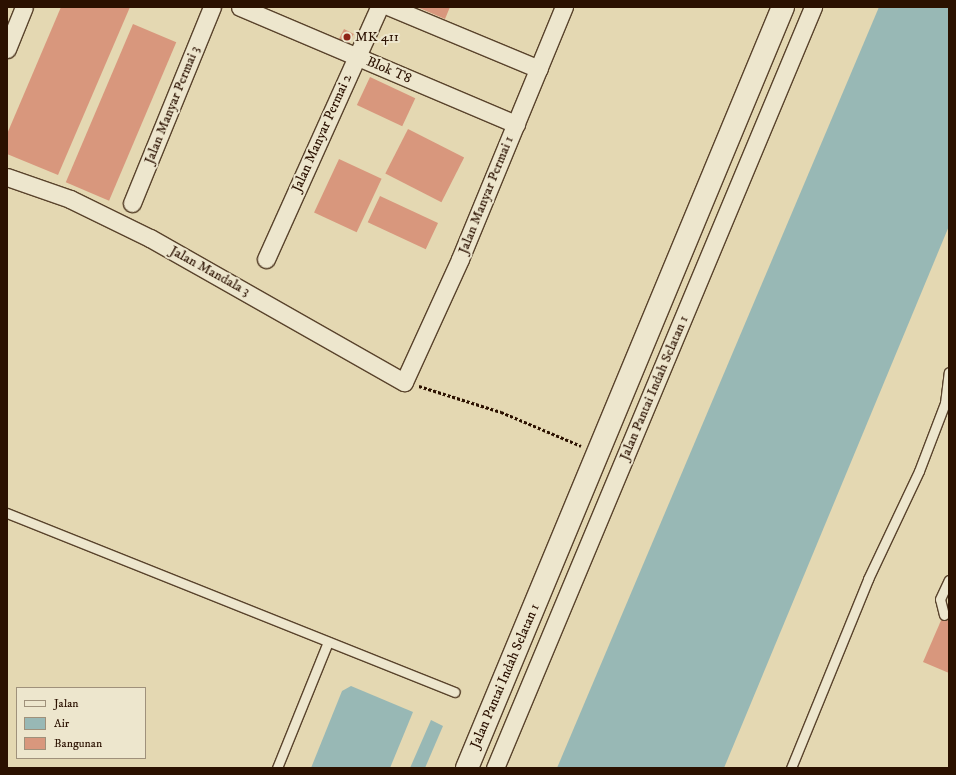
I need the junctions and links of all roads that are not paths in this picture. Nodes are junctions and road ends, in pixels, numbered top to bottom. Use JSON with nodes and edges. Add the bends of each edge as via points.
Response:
{"nodes":[{"id":1,"x":24,"y":7,"type":"edge"},
{"id":2,"x":212,"y":7,"type":"edge"},
{"id":3,"x":240,"y":7,"type":"edge"},
{"id":4,"x":378,"y":7,"type":"edge"},
{"id":5,"x":390,"y":7,"type":"edge"},
{"id":6,"x":564,"y":7,"type":"edge"},
{"id":7,"x":783,"y":7,"type":"edge"},
{"id":8,"x":813,"y":7,"type":"edge"},
{"id":9,"x":7,"y":49,"type":"edge"},
{"id":10,"x":356,"y":56,"type":"junction"},
{"id":11,"x":539,"y":69,"type":"junction"},
{"id":12,"x":516,"y":124,"type":"junction"},
{"id":13,"x":7,"y":177,"type":"edge"},
{"id":14,"x":132,"y":203,"type":"dead end"},
{"id":15,"x":266,"y":259,"type":"dead end"},
{"id":16,"x":949,"y":372,"type":"edge"},
{"id":17,"x":404,"y":382,"type":"joint"},
{"id":18,"x":7,"y":513,"type":"edge"},
{"id":19,"x":949,"y":580,"type":"edge"},
{"id":20,"x":944,"y":615,"type":"dead end"},
{"id":21,"x":328,"y":642,"type":"junction"},
{"id":22,"x":455,"y":692,"type":"dead end"},
{"id":23,"x":277,"y":768,"type":"edge"},
{"id":24,"x":467,"y":768,"type":"edge"},
{"id":25,"x":494,"y":768,"type":"edge"},
{"id":26,"x":791,"y":768,"type":"edge"}],
"edges":[{"from":1,"to":9,"type":"street"},
{"from":2,"to":14,"type":"street","name":"Jalan Manyar Permai 3"},
{"from":3,"to":10,"type":"street","name":"Blok T8"},
{"from":4,"to":10,"type":"street","name":"Jalan Manyar Permai 2"},
{"from":5,"to":11,"type":"street"},
{"from":6,"to":11,"type":"street","name":"Jalan Manyar Permai 1"},
{"from":7,"to":24,"type":"street","name":"Jalan Pantai Indah Selatan 1"},
{"from":8,"to":25,"type":"street","name":"Jalan Pantai Indah Selatan 1"},
{"from":10,"to":12,"type":"street","name":"Blok T8"},
{"from":10,"to":15,"type":"street","name":"Jalan Manyar Permai 2"},
{"from":11,"to":12,"type":"street","name":"Jalan Manyar Permai 1"},
{"from":12,"to":17,"type":"street","name":"Jalan Manyar Permai 1"},
{"from":13,"to":17,"type":"street","name":"Jalan Mandala 3","via":[[70,199],[150,238]]},
{"from":16,"to":26,"type":"lane","via":[[945,403],[919,471],[868,579]]},
{"from":18,"to":21,"type":"lane"},
{"from":19,"to":20,"type":"lane","via":[[940,599]]},
{"from":21,"to":22,"type":"lane"},
{"from":21,"to":23,"type":"lane"}]}
